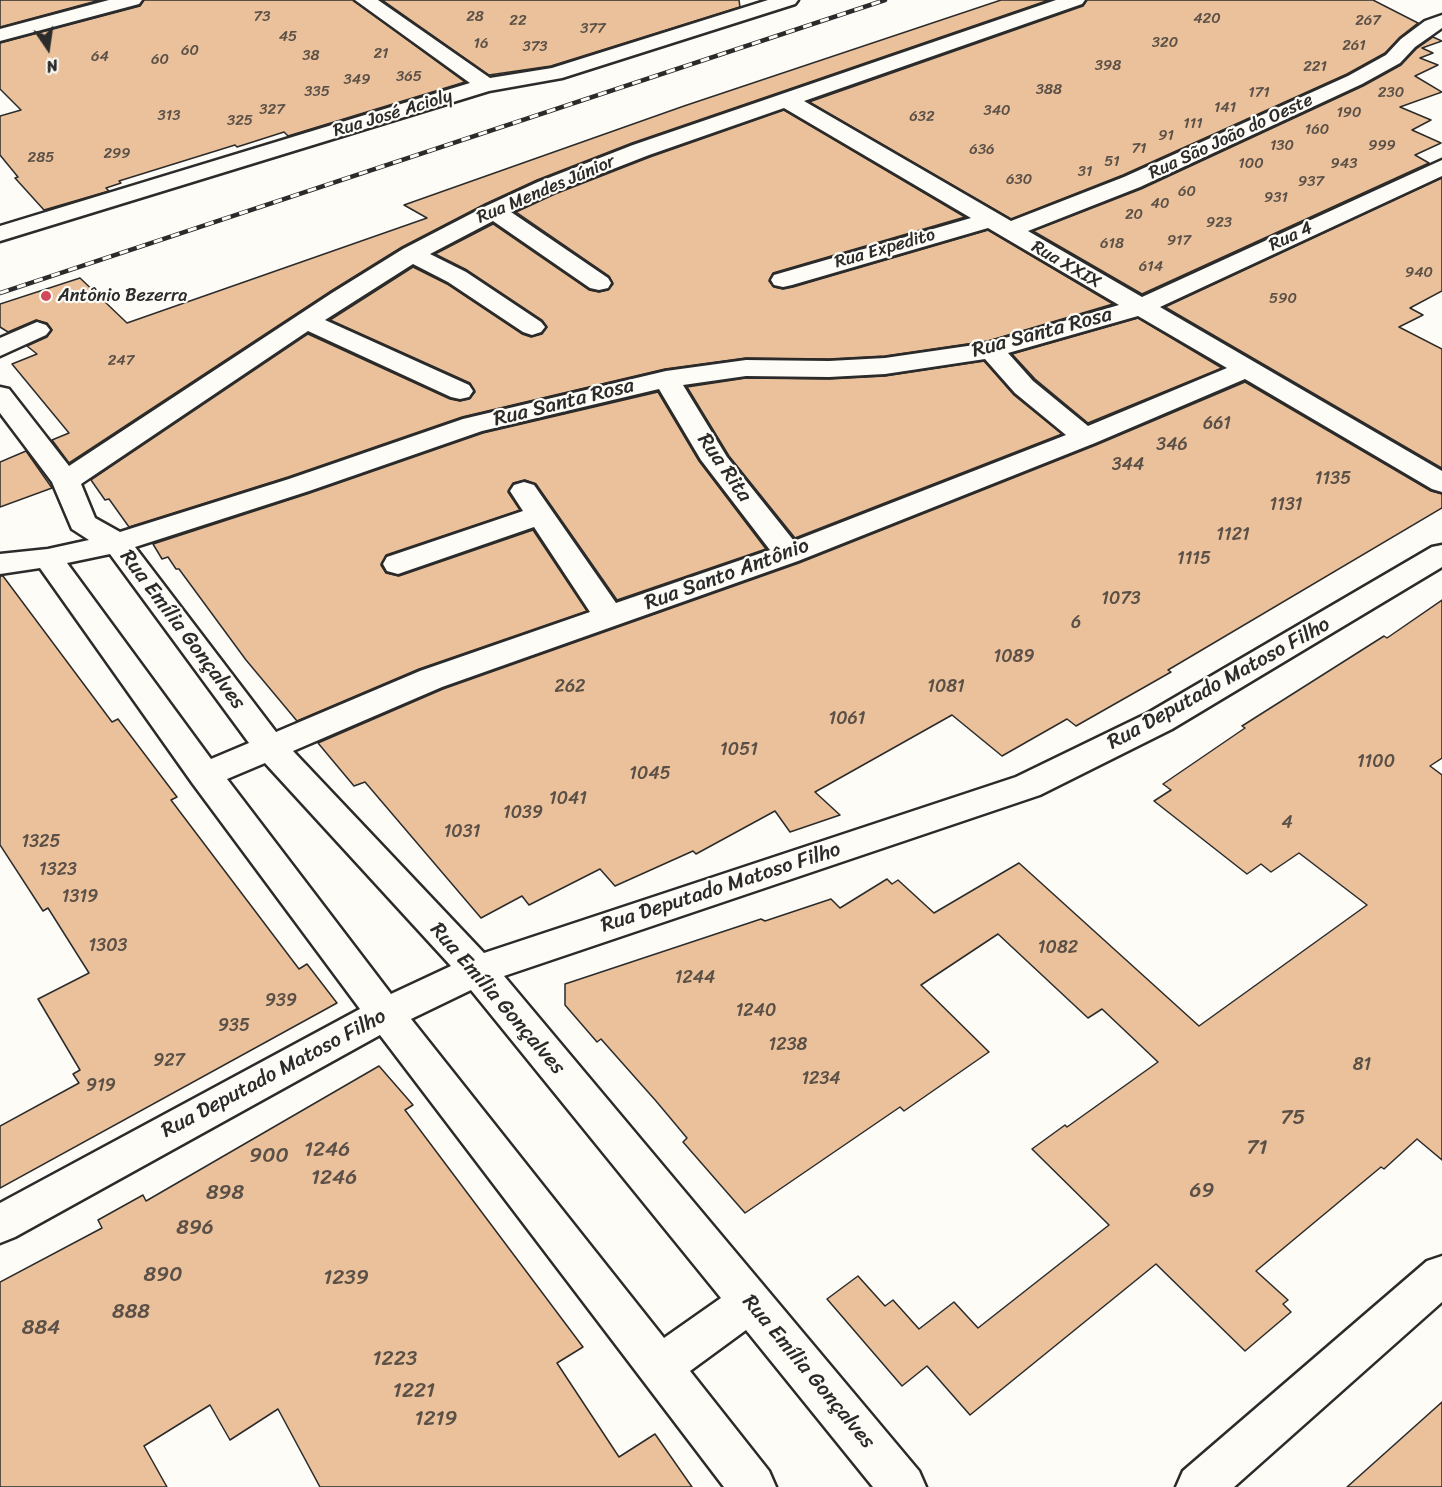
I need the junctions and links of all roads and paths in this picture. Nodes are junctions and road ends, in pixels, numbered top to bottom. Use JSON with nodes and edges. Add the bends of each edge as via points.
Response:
{"nodes":[{"id":1,"x":132,"y":0,"type":"edge"},
{"id":2,"x":365,"y":0,"type":"edge"},
{"id":3,"x":788,"y":0,"type":"edge"},
{"id":4,"x":1076,"y":0,"type":"edge"},
{"id":5,"x":1442,"y":21,"type":"edge"},
{"id":6,"x":0,"y":35,"type":"edge"},
{"id":7,"x":486,"y":85,"type":"junction"},
{"id":8,"x":785,"y":99,"type":"junction"},
{"id":9,"x":1442,"y":167,"type":"edge"},
{"id":10,"x":494,"y":211,"type":"junction"},
{"id":11,"x":998,"y":225,"type":"junction"},
{"id":12,"x":0,"y":234,"type":"edge"},
{"id":13,"x":412,"y":254,"type":"junction"},
{"id":14,"x":783,"y":280,"type":"dead end"},
{"id":15,"x":599,"y":283,"type":"dead end"},
{"id":16,"x":1140,"y":307,"type":"junction"},
{"id":17,"x":306,"y":321,"type":"junction"},
{"id":18,"x":532,"y":327,"type":"dead end"},
{"id":19,"x":37,"y":330,"type":"dead end"},
{"id":20,"x":0,"y":348,"type":"edge"},
{"id":21,"x":991,"y":350,"type":"junction"},
{"id":22,"x":1247,"y":369,"type":"junction"},
{"id":23,"x":666,"y":378,"type":"junction"},
{"id":24,"x":460,"y":391,"type":"dead end"},
{"id":25,"x":0,"y":395,"type":"edge"},
{"id":26,"x":1085,"y":437,"type":"junction"},
{"id":27,"x":66,"y":481,"type":"junction"},
{"id":28,"x":1442,"y":483,"type":"edge"},
{"id":29,"x":524,"y":490,"type":"dead end"},
{"id":30,"x":540,"y":515,"type":"junction"},
{"id":31,"x":82,"y":523,"type":"junction"},
{"id":32,"x":117,"y":543,"type":"junction"},
{"id":33,"x":788,"y":554,"type":"junction"},
{"id":34,"x":1442,"y":554,"type":"edge"},
{"id":35,"x":48,"y":558,"type":"junction"},
{"id":36,"x":0,"y":564,"type":"edge"},
{"id":37,"x":398,"y":564,"type":"dead end"},
{"id":38,"x":609,"y":617,"type":"junction"},
{"id":39,"x":268,"y":746,"type":"junction"},
{"id":40,"x":205,"y":775,"type":"junction"},
{"id":41,"x":477,"y":970,"type":"junction"},
{"id":42,"x":385,"y":1014,"type":"junction"},
{"id":43,"x":0,"y":1224,"type":"edge"},
{"id":44,"x":1442,"y":1275,"type":"edge"},
{"id":45,"x":750,"y":1302,"type":"junction"},
{"id":46,"x":659,"y":1367,"type":"junction"},
{"id":47,"x":753,"y":1487,"type":"edge"},
{"id":48,"x":903,"y":1487,"type":"edge"},
{"id":49,"x":1199,"y":1487,"type":"edge"}],
"edges":[{"from":1,"to":6,"type":"street"},
{"from":2,"to":7,"type":"street"},
{"from":3,"to":7,"type":"street","name":"Rua José Acioly","via":[[555,74]]},
{"from":4,"to":8,"type":"street","name":"Rua Mendes Júnior"},
{"from":5,"to":11,"type":"street","name":"Rua São João do Oeste","via":[[1408,43],[1393,59],[1355,80],[1132,182]]},
{"from":7,"to":12,"type":"street","name":"Rua José Acioly"},
{"from":8,"to":10,"type":"street","name":"Rua Mendes Júnior","via":[[546,187]]},
{"from":8,"to":11,"type":"street","name":"Rua XXIX"},
{"from":9,"to":16,"type":"street","name":"Rua 4"},
{"from":10,"to":13,"type":"street","name":"Rua Mendes Júnior"},
{"from":10,"to":15,"type":"street"},
{"from":11,"to":14,"type":"street","name":"Rua Expedito"},
{"from":11,"to":16,"type":"street","name":"Rua XXIX"},
{"from":13,"to":17,"type":"street","name":"Rua Mendes Júnior"},
{"from":13,"to":18,"type":"street","via":[[457,277]]},
{"from":16,"to":21,"type":"street","name":"Rua Santa Rosa"},
{"from":16,"to":22,"type":"street","name":"Rua XXIX"},
{"from":17,"to":24,"type":"street"},
{"from":17,"to":27,"type":"street","name":"Rua Mendes Júnior"},
{"from":19,"to":20,"type":"street"},
{"from":21,"to":23,"type":"street","name":"Rua Santa Rosa","via":[[885,366],[746,368]]},
{"from":21,"to":26,"type":"street","via":[[1024,387]]},
{"from":22,"to":26,"type":"street","name":"Rua Santo Antônio"},
{"from":22,"to":28,"type":"street","name":"Rua XXIX"},
{"from":23,"to":32,"type":"street","name":"Rua Santa Rosa","via":[[473,425]]},
{"from":23,"to":33,"type":"street","name":"Rua Rita","via":[[715,460]]},
{"from":25,"to":27,"type":"street"},
{"from":26,"to":33,"type":"street","name":"Rua Santo Antônio"},
{"from":27,"to":31,"type":"street"},
{"from":29,"to":30,"type":"street"},
{"from":30,"to":37,"type":"street"},
{"from":30,"to":38,"type":"street"},
{"from":31,"to":32,"type":"street","name":"Rua Emília Gonçalves"},
{"from":31,"to":35,"type":"street"},
{"from":32,"to":35,"type":"street","name":"Rua Santa Rosa"},
{"from":32,"to":39,"type":"street","name":"Rua Emília Gonçalves"},
{"from":33,"to":38,"type":"street","name":"Rua Santo Antônio"},
{"from":34,"to":41,"type":"street","name":"Rua Deputado Matoso Filho","via":[[1160,721],[1028,786]]},
{"from":35,"to":36,"type":"street","name":"Rua Santa Rosa"},
{"from":35,"to":40,"type":"street"},
{"from":38,"to":39,"type":"street","name":"Rua Santo Antônio","via":[[431,679]]},
{"from":39,"to":40,"type":"street","name":"Rua Santo Antônio"},
{"from":39,"to":41,"type":"street","name":"Rua Emília Gonçalves"},
{"from":40,"to":42,"type":"street"},
{"from":41,"to":42,"type":"street","name":"Rua Deputado Matoso Filho"},
{"from":41,"to":45,"type":"street","name":"Rua Emília Gonçalves"},
{"from":42,"to":43,"type":"street","name":"Rua Deputado Matoso Filho"},
{"from":42,"to":46,"type":"street"},
{"from":44,"to":49,"type":"street"},
{"from":45,"to":46,"type":"street"},
{"from":45,"to":48,"type":"street","name":"Rua Emília Gonçalves"},
{"from":46,"to":47,"type":"street"}]}
